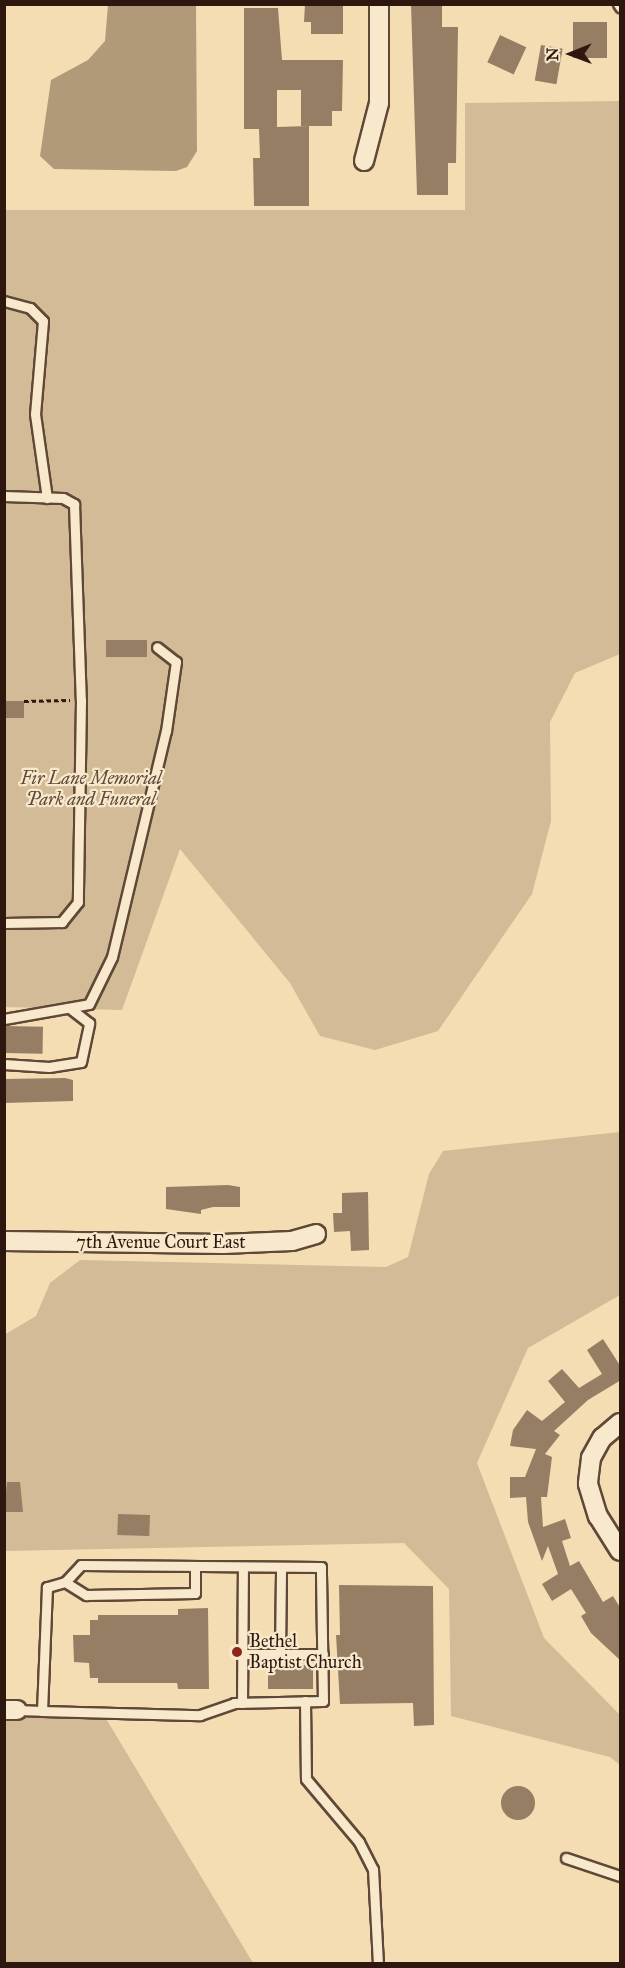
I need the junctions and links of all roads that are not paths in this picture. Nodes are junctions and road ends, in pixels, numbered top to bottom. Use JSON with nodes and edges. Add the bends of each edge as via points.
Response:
{"nodes":[{"id":1,"x":379,"y":4,"type":"edge"},
{"id":2,"x":364,"y":161,"type":"dead end"},
{"id":3,"x":4,"y":301,"type":"edge"},
{"id":4,"x":4,"y":496,"type":"edge"},
{"id":5,"x":47,"y":498,"type":"junction"},
{"id":6,"x":157,"y":648,"type":"dead end"},
{"id":7,"x":4,"y":923,"type":"edge"},
{"id":8,"x":71,"y":1009,"type":"junction"},
{"id":9,"x":4,"y":1019,"type":"edge"},
{"id":10,"x":4,"y":1065,"type":"edge"},
{"id":11,"x":316,"y":1234,"type":"dead end"},
{"id":12,"x":4,"y":1241,"type":"edge"},
{"id":13,"x":621,"y":1423,"type":"edge"},
{"id":14,"x":621,"y":1551,"type":"edge"},
{"id":15,"x":195,"y":1566,"type":"junction"},
{"id":16,"x":243,"y":1567,"type":"junction"},
{"id":17,"x":281,"y":1567,"type":"junction"},
{"id":18,"x":64,"y":1582,"type":"junction"},
{"id":19,"x":242,"y":1654,"type":"junction"},
{"id":20,"x":280,"y":1654,"type":"junction"},
{"id":21,"x":323,"y":1654,"type":"junction"},
{"id":22,"x":305,"y":1701,"type":"junction"},
{"id":23,"x":242,"y":1703,"type":"junction"},
{"id":24,"x":10,"y":1710,"type":"edge"},
{"id":25,"x":42,"y":1711,"type":"junction"},
{"id":26,"x":566,"y":1858,"type":"dead end"},
{"id":27,"x":621,"y":1876,"type":"edge"},
{"id":28,"x":378,"y":1964,"type":"edge"}],
"edges":[{"from":1,"to":2,"type":"street","via":[[380,103]]},
{"from":3,"to":5,"type":"lane","via":[[30,308],[43,321],[35,414]]},
{"from":4,"to":5,"type":"lane"},
{"from":5,"to":7,"type":"lane","via":[[70,499],[76,512],[81,700],[78,902],[62,922]]},
{"from":6,"to":8,"type":"lane","via":[[176,662],[166,731],[112,957],[89,1004]]},
{"from":8,"to":9,"type":"lane"},
{"from":8,"to":10,"type":"lane","via":[[89,1023],[81,1062],[49,1067]]},
{"from":11,"to":12,"type":"street","name":"7th Avenue Court East","via":[[292,1241],[223,1244]]},
{"from":13,"to":14,"type":"street","via":[[602,1438],[591,1458],[588,1484],[598,1516]]},
{"from":15,"to":16,"type":"lane"},
{"from":15,"to":18,"type":"lane","via":[[81,1566]]},
{"from":15,"to":18,"type":"lane","via":[[195,1593],[86,1595]]},
{"from":16,"to":17,"type":"lane"},
{"from":16,"to":19,"type":"lane"},
{"from":17,"to":20,"type":"lane"},
{"from":17,"to":21,"type":"lane","via":[[321,1567]]},
{"from":18,"to":25,"type":"lane","via":[[47,1587]]},
{"from":19,"to":20,"type":"lane"},
{"from":19,"to":23,"type":"lane"},
{"from":20,"to":21,"type":"lane"},
{"from":21,"to":22,"type":"lane","via":[[323,1701]]},
{"from":22,"to":23,"type":"lane"},
{"from":22,"to":28,"type":"lane","via":[[310,1790],[359,1842],[373,1869]]},
{"from":23,"to":25,"type":"lane","via":[[200,1715]]},
{"from":24,"to":25,"type":"lane"},
{"from":26,"to":27,"type":"lane"}]}
